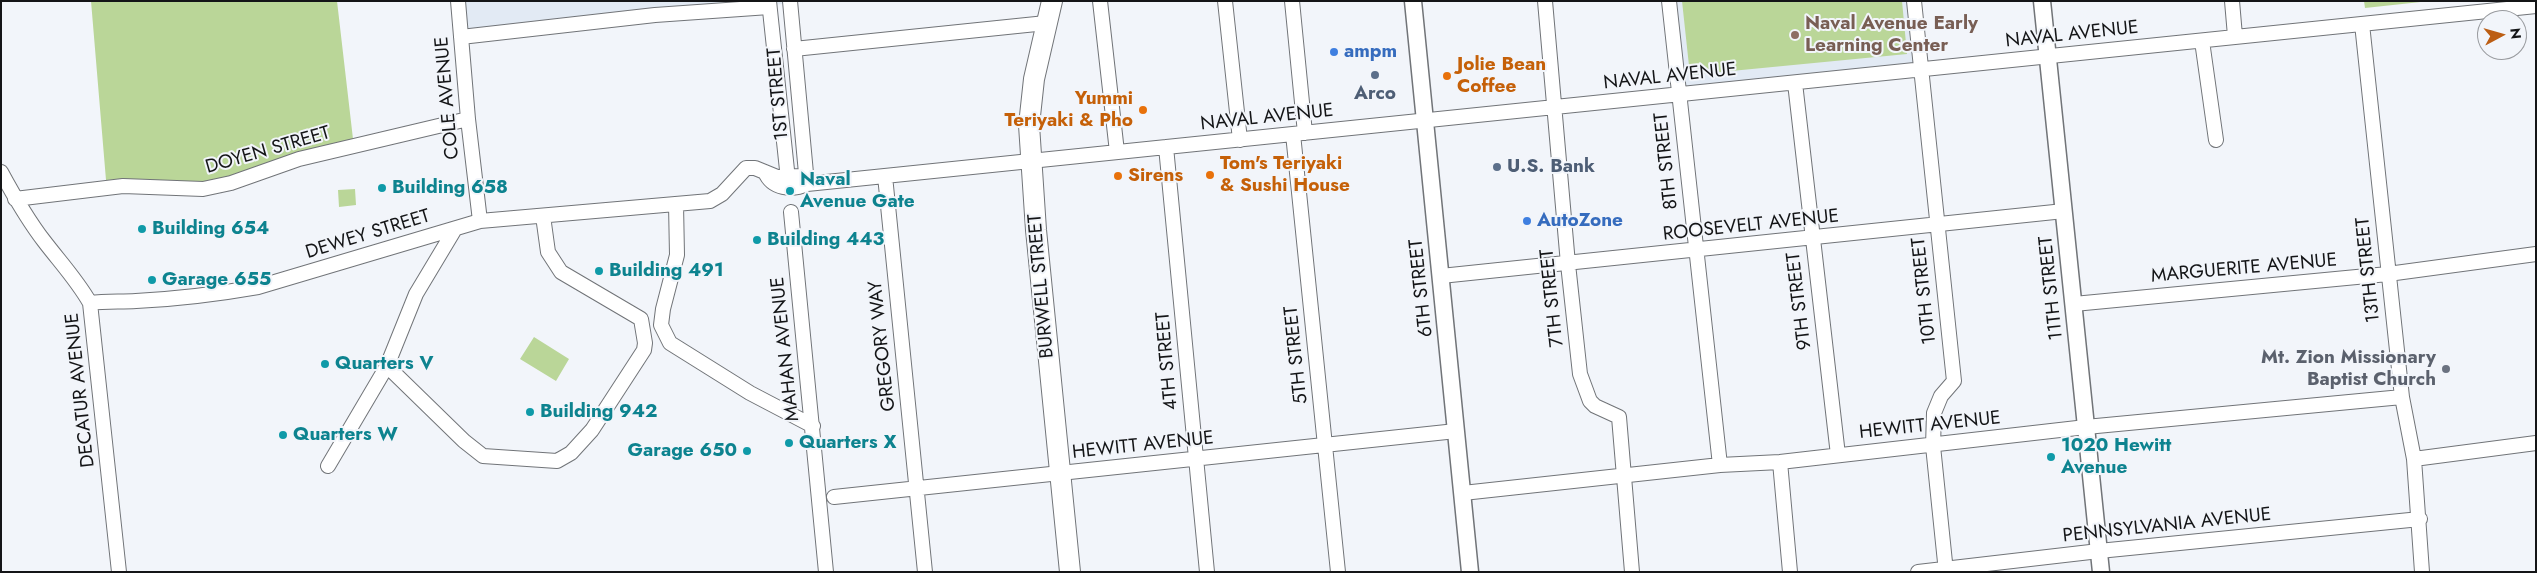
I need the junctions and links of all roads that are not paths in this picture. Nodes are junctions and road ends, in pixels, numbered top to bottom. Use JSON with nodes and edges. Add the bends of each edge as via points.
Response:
{"nodes":[{"id":1,"x":458,"y":1,"type":"edge"},
{"id":2,"x":790,"y":1,"type":"edge"},
{"id":3,"x":1052,"y":1,"type":"edge"},
{"id":4,"x":1100,"y":1,"type":"edge"},
{"id":5,"x":1225,"y":1,"type":"edge"},
{"id":6,"x":1292,"y":1,"type":"edge"},
{"id":7,"x":1413,"y":1,"type":"edge"},
{"id":8,"x":1545,"y":1,"type":"edge"},
{"id":9,"x":1669,"y":1,"type":"edge"},
{"id":10,"x":1914,"y":1,"type":"edge"},
{"id":11,"x":2042,"y":1,"type":"edge"},
{"id":12,"x":2232,"y":1,"type":"edge"},
{"id":13,"x":769,"y":4,"type":"edge"},
{"id":14,"x":2536,"y":6,"type":"edge"},
{"id":15,"x":1046,"y":23,"type":"junction"},
{"id":16,"x":2362,"y":24,"type":"junction"},
{"id":17,"x":2235,"y":36,"type":"junction"},
{"id":18,"x":461,"y":37,"type":"junction"},
{"id":19,"x":2202,"y":41,"type":"junction"},
{"id":20,"x":794,"y":49,"type":"junction"},
{"id":21,"x":2048,"y":56,"type":"junction"},
{"id":22,"x":1921,"y":70,"type":"junction"},
{"id":23,"x":1795,"y":83,"type":"junction"},
{"id":24,"x":1678,"y":95,"type":"junction"},
{"id":25,"x":1555,"y":108,"type":"junction"},
{"id":26,"x":468,"y":120,"type":"junction"},
{"id":27,"x":1425,"y":121,"type":"junction"},
{"id":28,"x":1299,"y":134,"type":"junction"},
{"id":29,"x":1240,"y":140,"type":"junction"},
{"id":30,"x":2216,"y":140,"type":"dead end"},
{"id":31,"x":1166,"y":147,"type":"junction"},
{"id":32,"x":1117,"y":152,"type":"junction"},
{"id":33,"x":1030,"y":161,"type":"junction"},
{"id":34,"x":787,"y":170,"type":"dead end"},
{"id":35,"x":1,"y":172,"type":"edge"},
{"id":36,"x":737,"y":176,"type":"junction"},
{"id":37,"x":885,"y":176,"type":"junction"},
{"id":38,"x":802,"y":185,"type":"junction"},
{"id":39,"x":15,"y":199,"type":"junction"},
{"id":40,"x":676,"y":204,"type":"junction"},
{"id":41,"x":2064,"y":211,"type":"junction"},
{"id":42,"x":791,"y":212,"type":"dead end"},
{"id":43,"x":543,"y":216,"type":"junction"},
{"id":44,"x":480,"y":221,"type":"junction"},
{"id":45,"x":1937,"y":225,"type":"junction"},
{"id":46,"x":455,"y":229,"type":"junction"},
{"id":47,"x":1811,"y":238,"type":"junction"},
{"id":48,"x":1696,"y":251,"type":"junction"},
{"id":49,"x":2536,"y":254,"type":"edge"},
{"id":50,"x":1568,"y":264,"type":"junction"},
{"id":51,"x":2388,"y":274,"type":"junction"},
{"id":52,"x":1441,"y":276,"type":"junction"},
{"id":53,"x":90,"y":303,"type":"junction"},
{"id":54,"x":2074,"y":304,"type":"junction"},
{"id":55,"x":387,"y":366,"type":"junction"},
{"id":56,"x":2402,"y":397,"type":"junction"},
{"id":57,"x":813,"y":426,"type":"junction"},
{"id":58,"x":2086,"y":427,"type":"junction"},
{"id":59,"x":1456,"y":431,"type":"junction"},
{"id":60,"x":2536,"y":443,"type":"edge"},
{"id":61,"x":1325,"y":445,"type":"junction"},
{"id":62,"x":1933,"y":446,"type":"junction"},
{"id":63,"x":1838,"y":455,"type":"junction"},
{"id":64,"x":2414,"y":458,"type":"junction"},
{"id":65,"x":1196,"y":459,"type":"junction"},
{"id":66,"x":1780,"y":462,"type":"junction"},
{"id":67,"x":1720,"y":465,"type":"junction"},
{"id":68,"x":328,"y":466,"type":"dead end"},
{"id":69,"x":1060,"y":473,"type":"junction"},
{"id":70,"x":1624,"y":476,"type":"junction"},
{"id":71,"x":916,"y":488,"type":"junction"},
{"id":72,"x":1463,"y":493,"type":"junction"},
{"id":73,"x":834,"y":497,"type":"dead end"},
{"id":74,"x":2420,"y":519,"type":"junction"},
{"id":75,"x":2099,"y":551,"type":"junction"},
{"id":76,"x":1946,"y":570,"type":"edge"},
{"id":77,"x":119,"y":572,"type":"edge"},
{"id":78,"x":826,"y":572,"type":"edge"},
{"id":79,"x":925,"y":572,"type":"edge"},
{"id":80,"x":1070,"y":572,"type":"edge"},
{"id":81,"x":1207,"y":572,"type":"edge"},
{"id":82,"x":1338,"y":572,"type":"edge"},
{"id":83,"x":1470,"y":572,"type":"edge"},
{"id":84,"x":1632,"y":572,"type":"edge"},
{"id":85,"x":1790,"y":572,"type":"edge"},
{"id":86,"x":1918,"y":572,"type":"edge"},
{"id":87,"x":2101,"y":572,"type":"edge"},
{"id":88,"x":2422,"y":572,"type":"edge"}],
"edges":[{"from":1,"to":18,"type":"street","name":"COLE AVENUE"},
{"from":2,"to":20,"type":"street","name":"1ST STREET"},
{"from":3,"to":15,"type":"highway","name":"BURWELL STREET"},
{"from":4,"to":32,"type":"street"},
{"from":5,"to":29,"type":"street"},
{"from":6,"to":28,"type":"street","name":"5TH STREET"},
{"from":7,"to":27,"type":"main road","name":"6TH STREET"},
{"from":8,"to":25,"type":"street","name":"7TH STREET"},
{"from":9,"to":24,"type":"street","name":"8TH STREET"},
{"from":10,"to":22,"type":"street","name":"10TH STREET"},
{"from":11,"to":21,"type":"main road","name":"11TH STREET"},
{"from":12,"to":17,"type":"street"},
{"from":13,"to":18,"type":"street"},
{"from":13,"to":34,"type":"street"},
{"from":14,"to":16,"type":"street","name":"NAVAL AVENUE"},
{"from":15,"to":20,"type":"street"},
{"from":15,"to":33,"type":"highway","name":"BURWELL STREET","via":[[1031,93]]},
{"from":16,"to":17,"type":"street","name":"NAVAL AVENUE"},
{"from":16,"to":51,"type":"street","name":"13TH STREET"},
{"from":17,"to":19,"type":"street","name":"NAVAL AVENUE"},
{"from":18,"to":26,"type":"street","name":"COLE AVENUE"},
{"from":19,"to":21,"type":"street","name":"NAVAL AVENUE"},
{"from":19,"to":30,"type":"street"},
{"from":20,"to":38,"type":"street","name":"1ST STREET"},
{"from":21,"to":22,"type":"street","name":"NAVAL AVENUE"},
{"from":21,"to":41,"type":"main road","name":"11TH STREET"},
{"from":22,"to":23,"type":"street","name":"NAVAL AVENUE"},
{"from":22,"to":45,"type":"street","name":"10TH STREET"},
{"from":23,"to":24,"type":"street","name":"NAVAL AVENUE"},
{"from":23,"to":47,"type":"street","name":"9TH STREET"},
{"from":24,"to":25,"type":"street","name":"NAVAL AVENUE"},
{"from":24,"to":48,"type":"street","name":"8TH STREET"},
{"from":25,"to":27,"type":"street","name":"NAVAL AVENUE"},
{"from":25,"to":50,"type":"street","name":"7TH STREET"},
{"from":26,"to":39,"type":"street","name":"DOYEN STREET","via":[[300,158],[231,183],[203,189],[123,186]]},
{"from":26,"to":44,"type":"street","name":"COLE AVENUE"},
{"from":27,"to":28,"type":"street","name":"NAVAL AVENUE"},
{"from":27,"to":52,"type":"main road","name":"6TH STREET"},
{"from":28,"to":29,"type":"street","name":"NAVAL AVENUE"},
{"from":28,"to":61,"type":"street","name":"5TH STREET"},
{"from":29,"to":31,"type":"street","name":"NAVAL AVENUE"},
{"from":31,"to":32,"type":"street","name":"NAVAL AVENUE"},
{"from":31,"to":65,"type":"street","name":"4TH STREET"},
{"from":32,"to":33,"type":"street","name":"NAVAL AVENUE"},
{"from":33,"to":37,"type":"street","name":"NAVAL AVENUE"},
{"from":33,"to":69,"type":"highway","name":"BURWELL STREET"},
{"from":35,"to":39,"type":"street","name":"DECATUR AVENUE"},
{"from":36,"to":38,"type":"street","via":[[746,168],[755,168]]},
{"from":36,"to":38,"type":"street","via":[[754,177],[780,194]]},
{"from":36,"to":40,"type":"street","name":"DEWEY STREET","via":[[722,194],[710,201]]},
{"from":37,"to":38,"type":"street","name":"NAVAL AVENUE"},
{"from":37,"to":71,"type":"street","name":"GREGORY WAY"},
{"from":39,"to":53,"type":"street","name":"DECATUR AVENUE","via":[[78,282]]},
{"from":40,"to":43,"type":"street","name":"DEWEY STREET"},
{"from":40,"to":57,"type":"street","via":[[676,255],[661,325],[670,343],[750,393]]},
{"from":41,"to":45,"type":"street","name":"ROOSEVELT AVENUE"},
{"from":41,"to":54,"type":"main road","name":"11TH STREET"},
{"from":42,"to":57,"type":"street","name":"MAHAN AVENUE"},
{"from":43,"to":44,"type":"street","name":"DEWEY STREET"},
{"from":43,"to":55,"type":"street","via":[[548,252],[561,272],[641,319],[645,343],[644,350],[592,430],[571,453],[557,461],[483,456]]},
{"from":44,"to":46,"type":"street","name":"DEWEY STREET"},
{"from":45,"to":47,"type":"street","name":"ROOSEVELT AVENUE"},
{"from":45,"to":62,"type":"street","name":"10TH STREET","via":[[1954,381],[1941,396],[1934,413]]},
{"from":46,"to":53,"type":"street","name":"DEWEY STREET","via":[[258,288]]},
{"from":46,"to":55,"type":"street","via":[[416,294]]},
{"from":47,"to":48,"type":"street","name":"ROOSEVELT AVENUE"},
{"from":47,"to":63,"type":"street","name":"9TH STREET"},
{"from":48,"to":50,"type":"street","name":"ROOSEVELT AVENUE"},
{"from":48,"to":67,"type":"street","name":"8TH STREET"},
{"from":49,"to":51,"type":"street","name":"MARGUERITE AVENUE"},
{"from":50,"to":52,"type":"street","name":"ROOSEVELT AVENUE"},
{"from":50,"to":70,"type":"street","name":"7TH STREET","via":[[1584,388],[1595,406],[1619,417]]},
{"from":51,"to":54,"type":"street","name":"MARGUERITE AVENUE"},
{"from":51,"to":56,"type":"street","name":"13TH STREET"},
{"from":52,"to":59,"type":"main road","name":"6TH STREET"},
{"from":53,"to":77,"type":"street","name":"DECATUR AVENUE"},
{"from":54,"to":58,"type":"main road","name":"11TH STREET"},
{"from":55,"to":68,"type":"street"},
{"from":56,"to":58,"type":"street","name":"HEWITT AVENUE"},
{"from":56,"to":64,"type":"street","name":"13TH STREET"},
{"from":57,"to":78,"type":"street","name":"MAHAN AVENUE"},
{"from":58,"to":62,"type":"street","name":"HEWITT AVENUE"},
{"from":58,"to":75,"type":"main road","name":"11TH STREET"},
{"from":59,"to":61,"type":"street","name":"HEWITT AVENUE"},
{"from":59,"to":72,"type":"main road","name":"6TH STREET"},
{"from":60,"to":64,"type":"street"},
{"from":61,"to":65,"type":"street","name":"HEWITT AVENUE"},
{"from":61,"to":82,"type":"street","name":"5TH STREET"},
{"from":62,"to":63,"type":"street","name":"HEWITT AVENUE"},
{"from":62,"to":76,"type":"street","name":"10TH STREET"},
{"from":63,"to":66,"type":"street","name":"HEWITT AVENUE"},
{"from":64,"to":74,"type":"street","name":"13TH STREET"},
{"from":65,"to":69,"type":"street","name":"HEWITT AVENUE"},
{"from":65,"to":81,"type":"street","name":"4TH STREET"},
{"from":66,"to":67,"type":"street","name":"HEWITT AVENUE"},
{"from":66,"to":85,"type":"street"},
{"from":67,"to":70,"type":"street","name":"HEWITT AVENUE"},
{"from":69,"to":71,"type":"street","name":"HEWITT AVENUE"},
{"from":69,"to":80,"type":"highway","name":"BURWELL STREET"},
{"from":70,"to":72,"type":"street","name":"HEWITT AVENUE"},
{"from":70,"to":84,"type":"street","name":"7TH STREET"},
{"from":71,"to":73,"type":"street","name":"HEWITT AVENUE"},
{"from":71,"to":79,"type":"street","name":"GREGORY WAY"},
{"from":72,"to":83,"type":"main road","name":"6TH STREET"},
{"from":74,"to":75,"type":"street","name":"PENNSYLVANIA AVENUE"},
{"from":74,"to":88,"type":"street","name":"13TH STREET"},
{"from":75,"to":76,"type":"street","name":"PENNSYLVANIA AVENUE"},
{"from":75,"to":87,"type":"main road","name":"11TH STREET"},
{"from":76,"to":86,"type":"street","name":"PENNSYLVANIA AVENUE"}]}
